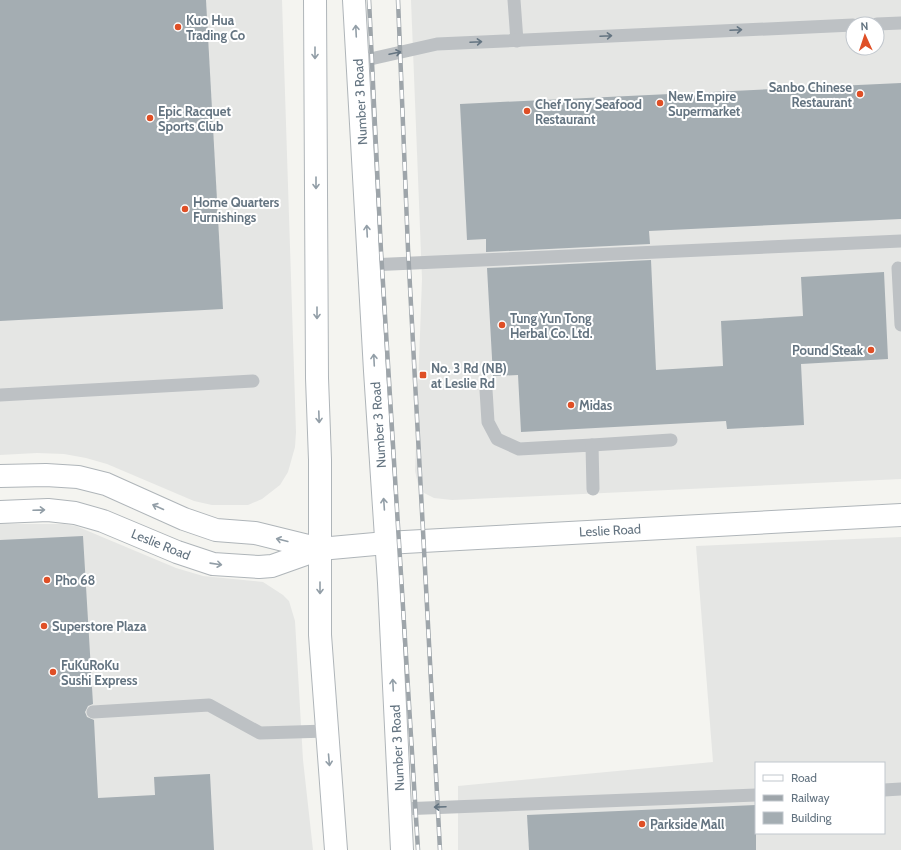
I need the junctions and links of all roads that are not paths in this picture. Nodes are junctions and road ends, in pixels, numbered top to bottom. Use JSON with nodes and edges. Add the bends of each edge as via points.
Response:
{"nodes":[{"id":1,"x":315,"y":0,"type":"edge"},
{"id":2,"x":354,"y":0,"type":"edge"},
{"id":3,"x":514,"y":0,"type":"edge"},
{"id":4,"x":901,"y":23,"type":"edge"},
{"id":5,"x":885,"y":24,"type":"edge"},
{"id":6,"x":845,"y":25,"type":"edge"},
{"id":7,"x":517,"y":40,"type":"junction"},
{"id":8,"x":357,"y":62,"type":"junction"},
{"id":9,"x":901,"y":241,"type":"edge"},
{"id":10,"x":369,"y":265,"type":"junction"},
{"id":11,"x":898,"y":268,"type":"dead end"},
{"id":12,"x":901,"y":325,"type":"edge"},
{"id":13,"x":253,"y":381,"type":"dead end"},
{"id":14,"x":486,"y":390,"type":"dead end"},
{"id":15,"x":0,"y":395,"type":"edge"},
{"id":16,"x":671,"y":440,"type":"dead end"},
{"id":17,"x":592,"y":445,"type":"junction"},
{"id":18,"x":0,"y":476,"type":"edge"},
{"id":19,"x":593,"y":489,"type":"dead end"},
{"id":20,"x":0,"y":512,"type":"edge"},
{"id":21,"x":901,"y":516,"type":"edge"},
{"id":22,"x":386,"y":543,"type":"junction"},
{"id":23,"x":320,"y":549,"type":"junction"},
{"id":24,"x":94,"y":712,"type":"dead end"},
{"id":25,"x":327,"y":731,"type":"junction"},
{"id":26,"x":901,"y":789,"type":"edge"},
{"id":27,"x":885,"y":790,"type":"edge"},
{"id":28,"x":755,"y":795,"type":"edge"},
{"id":29,"x":400,"y":809,"type":"junction"},
{"id":30,"x":336,"y":850,"type":"edge"},
{"id":31,"x":402,"y":850,"type":"edge"}],
"edges":[{"from":1,"to":23,"type":"main road","one_way":true},
{"from":8,"to":2,"type":"main road","name":"Number 3 Road","one_way":true},
{"from":3,"to":7,"type":"lane"},
{"from":4,"to":5,"type":"lane"},
{"from":7,"to":6,"type":"lane","one_way":true},
{"from":8,"to":7,"type":"lane","one_way":true,"via":[[437,44]]},
{"from":10,"to":8,"type":"main road","name":"Number 3 Road","one_way":true},
{"from":9,"to":10,"type":"lane"},
{"from":22,"to":10,"type":"main road","name":"Number 3 Road","one_way":true},
{"from":11,"to":12,"type":"lane"},
{"from":13,"to":15,"type":"lane"},
{"from":14,"to":17,"type":"lane","via":[[488,422],[497,439],[519,449]]},
{"from":16,"to":17,"type":"lane"},
{"from":17,"to":19,"type":"lane"},
{"from":23,"to":18,"type":"main road","name":"Leslie Road","one_way":true,"via":[[255,533],[216,530],[184,519],[106,484],[78,477]]},
{"from":20,"to":23,"type":"main road","name":"Leslie Road","one_way":true,"via":[[48,510],[75,513],[103,521],[213,564],[259,568]]},
{"from":21,"to":22,"type":"main road","name":"Leslie Road"},
{"from":22,"to":23,"type":"main road","name":"Leslie Road"},
{"from":29,"to":22,"type":"main road","name":"Number 3 Road","one_way":true},
{"from":23,"to":25,"type":"main road","one_way":true,"via":[[320,636]]},
{"from":24,"to":25,"type":"lane","via":[[209,705],[260,733]]},
{"from":25,"to":30,"type":"main road","one_way":true},
{"from":26,"to":27,"type":"lane"},
{"from":28,"to":29,"type":"lane","one_way":true},
{"from":29,"to":31,"type":"main road","name":"Number 3 Road"}]}
